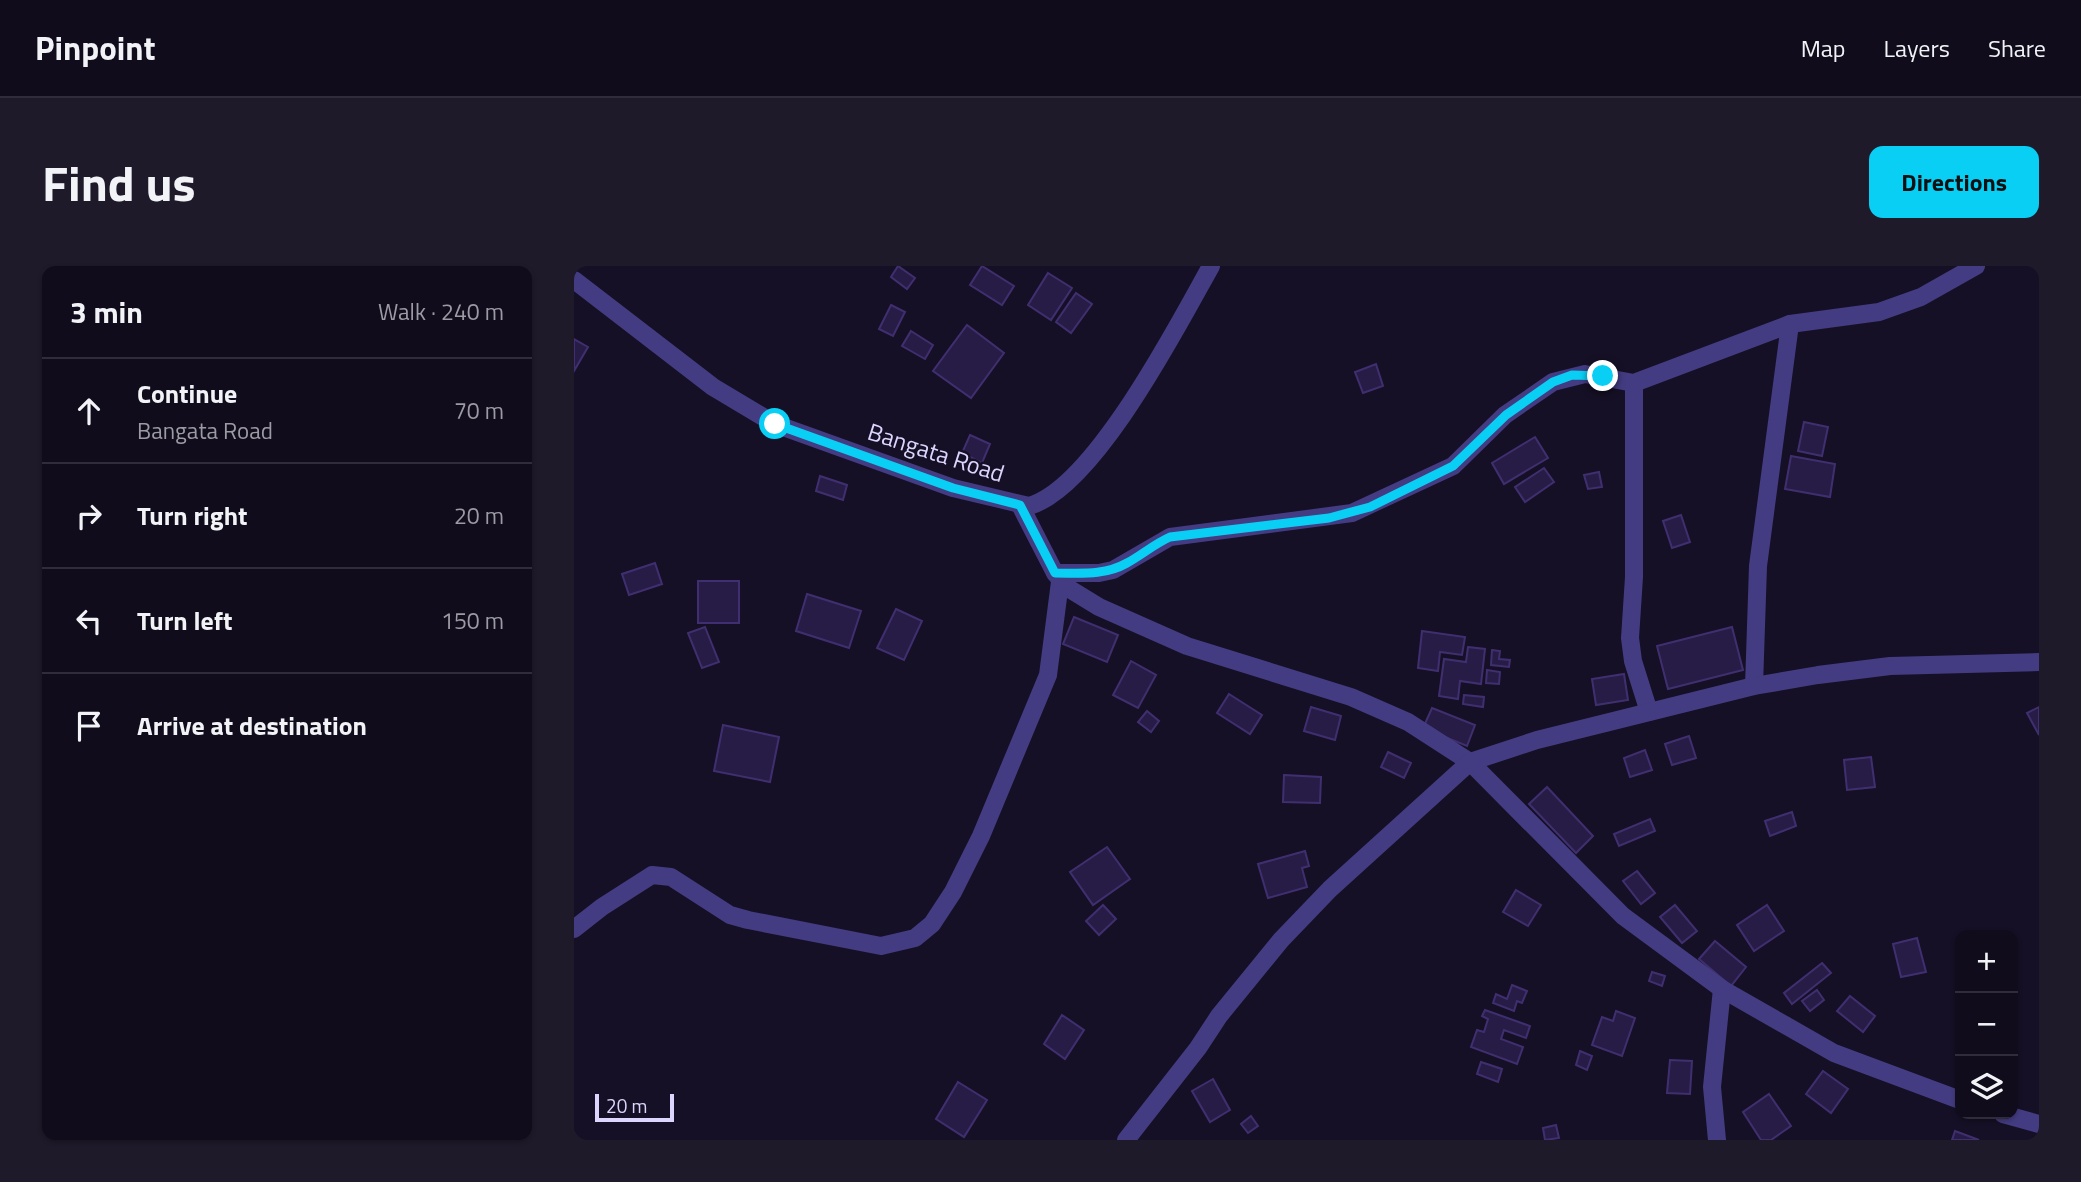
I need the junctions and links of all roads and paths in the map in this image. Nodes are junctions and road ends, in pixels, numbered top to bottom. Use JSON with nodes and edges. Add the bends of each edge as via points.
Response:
{"nodes":[{"id":1,"x":1211,"y":266,"type":"edge"},
{"id":2,"x":1976,"y":266,"type":"edge"},
{"id":3,"x":574,"y":280,"type":"edge"},
{"id":4,"x":1790,"y":324,"type":"junction"},
{"id":5,"x":1634,"y":383,"type":"junction"},
{"id":6,"x":1020,"y":505,"type":"junction"},
{"id":7,"x":1057,"y":577,"type":"junction"},
{"id":8,"x":2039,"y":662,"type":"edge"},
{"id":9,"x":1754,"y":686,"type":"junction"},
{"id":10,"x":1649,"y":712,"type":"junction"},
{"id":11,"x":1470,"y":762,"type":"junction"},
{"id":12,"x":574,"y":929,"type":"edge"},
{"id":13,"x":1722,"y":989,"type":"junction"},
{"id":14,"x":1955,"y":1098,"type":"edge"},
{"id":15,"x":2018,"y":1118,"type":"edge"},
{"id":16,"x":2039,"y":1124,"type":"edge"},
{"id":17,"x":1126,"y":1140,"type":"edge"},
{"id":18,"x":1717,"y":1140,"type":"edge"}],
"edges":[{"from":1,"to":6,"type":"street","name":"Bangata Road","via":[[1119,424],[1056,492],[1041,502]]},
{"from":2,"to":4,"type":"street","via":[[1921,297],[1879,312]]},
{"from":3,"to":6,"type":"street","name":"Bangata Road","via":[[713,387],[775,424],[953,488]]},
{"from":4,"to":5,"type":"street"},
{"from":4,"to":9,"type":"street","via":[[1758,566]]},
{"from":5,"to":7,"type":"street","via":[[1585,374],[1553,382],[1506,415],[1453,466],[1352,513],[1170,537],[1113,570]]},
{"from":5,"to":10,"type":"street","via":[[1630,638]]},
{"from":6,"to":7,"type":"street"},
{"from":7,"to":11,"type":"street","via":[[1099,607],[1188,646],[1383,709]]},
{"from":7,"to":12,"type":"street","via":[[1048,675],[1007,779],[953,892],[932,924],[915,938],[870,946],[748,920],[730,915],[660,874],[602,906]]},
{"from":8,"to":9,"type":"street","via":[[1890,666]]},
{"from":9,"to":10,"type":"street"},
{"from":10,"to":11,"type":"street"},
{"from":11,"to":13,"type":"street","via":[[1623,916]]},
{"from":11,"to":17,"type":"street","via":[[1330,889],[1281,940]]},
{"from":13,"to":14,"type":"street","via":[[1834,1053]]},
{"from":13,"to":18,"type":"street","via":[[1712,1087]]},
{"from":15,"to":16,"type":"street"}]}
